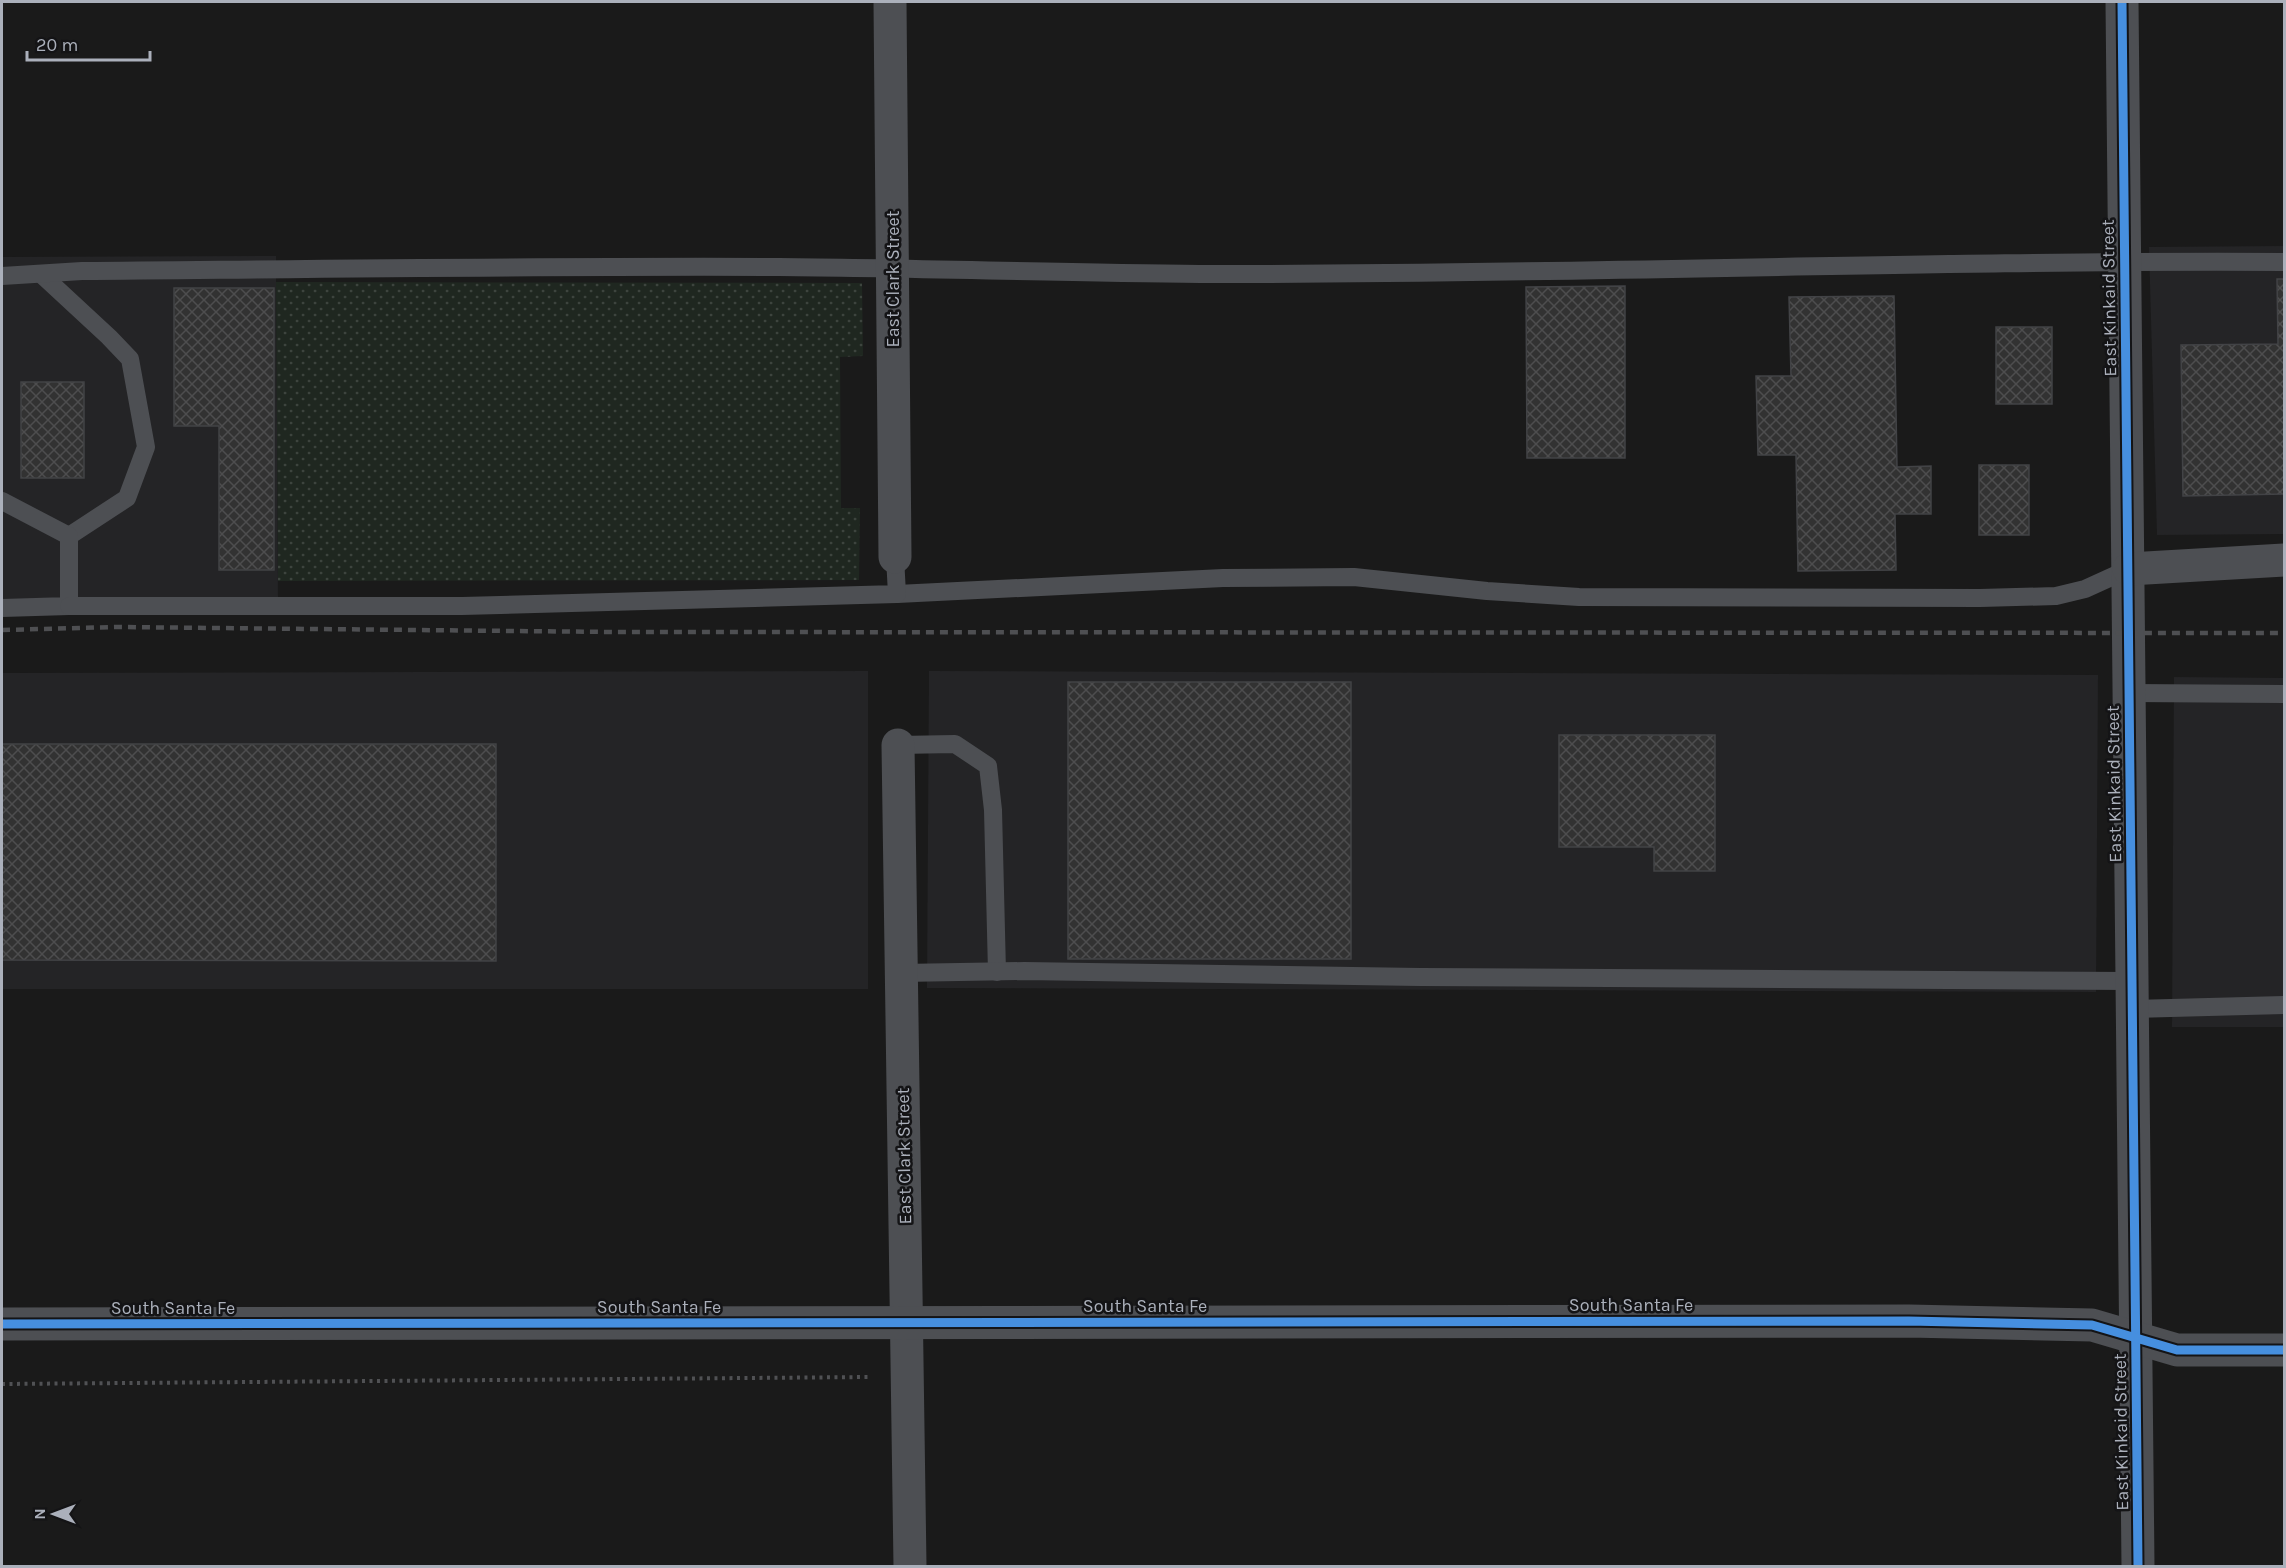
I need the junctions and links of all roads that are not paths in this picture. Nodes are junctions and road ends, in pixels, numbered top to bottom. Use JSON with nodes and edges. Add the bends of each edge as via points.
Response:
{"nodes":[{"id":1,"x":890,"y":2,"type":"edge"},
{"id":2,"x":2122,"y":2,"type":"edge"},
{"id":3,"x":2125,"y":261,"type":"junction"},
{"id":4,"x":2284,"y":262,"type":"edge"},
{"id":5,"x":893,"y":268,"type":"junction"},
{"id":6,"x":41,"y":274,"type":"junction"},
{"id":7,"x":2,"y":276,"type":"edge"},
{"id":8,"x":2,"y":501,"type":"edge"},
{"id":9,"x":69,"y":536,"type":"junction"},
{"id":10,"x":895,"y":557,"type":"joint"},
{"id":11,"x":2284,"y":560,"type":"edge"},
{"id":12,"x":2129,"y":569,"type":"junction"},
{"id":13,"x":897,"y":594,"type":"junction"},
{"id":14,"x":69,"y":606,"type":"junction"},
{"id":15,"x":2,"y":608,"type":"edge"},
{"id":16,"x":2130,"y":693,"type":"junction"},
{"id":17,"x":2284,"y":694,"type":"edge"},
{"id":18,"x":897,"y":745,"type":"joint"},
{"id":19,"x":997,"y":972,"type":"junction"},
{"id":20,"x":901,"y":973,"type":"junction"},
{"id":21,"x":2133,"y":995,"type":"junction"},
{"id":22,"x":2284,"y":1005,"type":"edge"},
{"id":23,"x":906,"y":1323,"type":"junction"},
{"id":24,"x":2,"y":1324,"type":"edge"},
{"id":25,"x":2136,"y":1338,"type":"junction"},
{"id":26,"x":2284,"y":1350,"type":"edge"},
{"id":27,"x":910,"y":1566,"type":"edge"},
{"id":28,"x":2138,"y":1566,"type":"edge"}],
"edges":[{"from":1,"to":5,"type":"street","name":"East Clark Street"},
{"from":2,"to":3,"type":"street","name":"East Kinkaid Street"},
{"from":3,"to":4,"type":"lane"},
{"from":3,"to":5,"type":"lane","via":[[1567,271],[1211,273]]},
{"from":3,"to":12,"type":"street","name":"East Kinkaid Street"},
{"from":5,"to":6,"type":"lane","via":[[590,267]]},
{"from":5,"to":10,"type":"street","name":"East Clark Street"},
{"from":6,"to":7,"type":"lane"},
{"from":6,"to":9,"type":"lane","via":[[130,359],[146,447],[127,498]]},
{"from":8,"to":9,"type":"lane"},
{"from":9,"to":14,"type":"lane"},
{"from":10,"to":13,"type":"lane"},
{"from":11,"to":12,"type":"street"},
{"from":12,"to":13,"type":"lane","via":[[2085,589],[2056,596],[1980,598],[1579,597],[1354,577],[1223,578]]},
{"from":12,"to":16,"type":"street","name":"East Kinkaid Street"},
{"from":13,"to":14,"type":"lane","via":[[462,606]]},
{"from":14,"to":15,"type":"lane"},
{"from":16,"to":17,"type":"lane"},
{"from":16,"to":21,"type":"street","name":"East Kinkaid Street"},
{"from":18,"to":19,"type":"lane","via":[[955,744],[988,766],[993,810]]},
{"from":18,"to":20,"type":"street","name":"East Clark Street"},
{"from":19,"to":20,"type":"lane"},
{"from":19,"to":21,"type":"lane","via":[[1677,980],[1859,978]]},
{"from":20,"to":23,"type":"street","name":"East Clark Street"},
{"from":21,"to":22,"type":"lane"},
{"from":21,"to":25,"type":"street","name":"East Kinkaid Street"},
{"from":23,"to":24,"type":"street","name":"South Santa Fe"},
{"from":23,"to":25,"type":"street","name":"South Santa Fe","via":[[1909,1321],[2092,1325]]},
{"from":23,"to":27,"type":"street","name":"East Clark Street"},
{"from":25,"to":26,"type":"street","name":"South Santa Fe","via":[[2177,1350]]},
{"from":25,"to":28,"type":"street","name":"East Kinkaid Street"}]}
